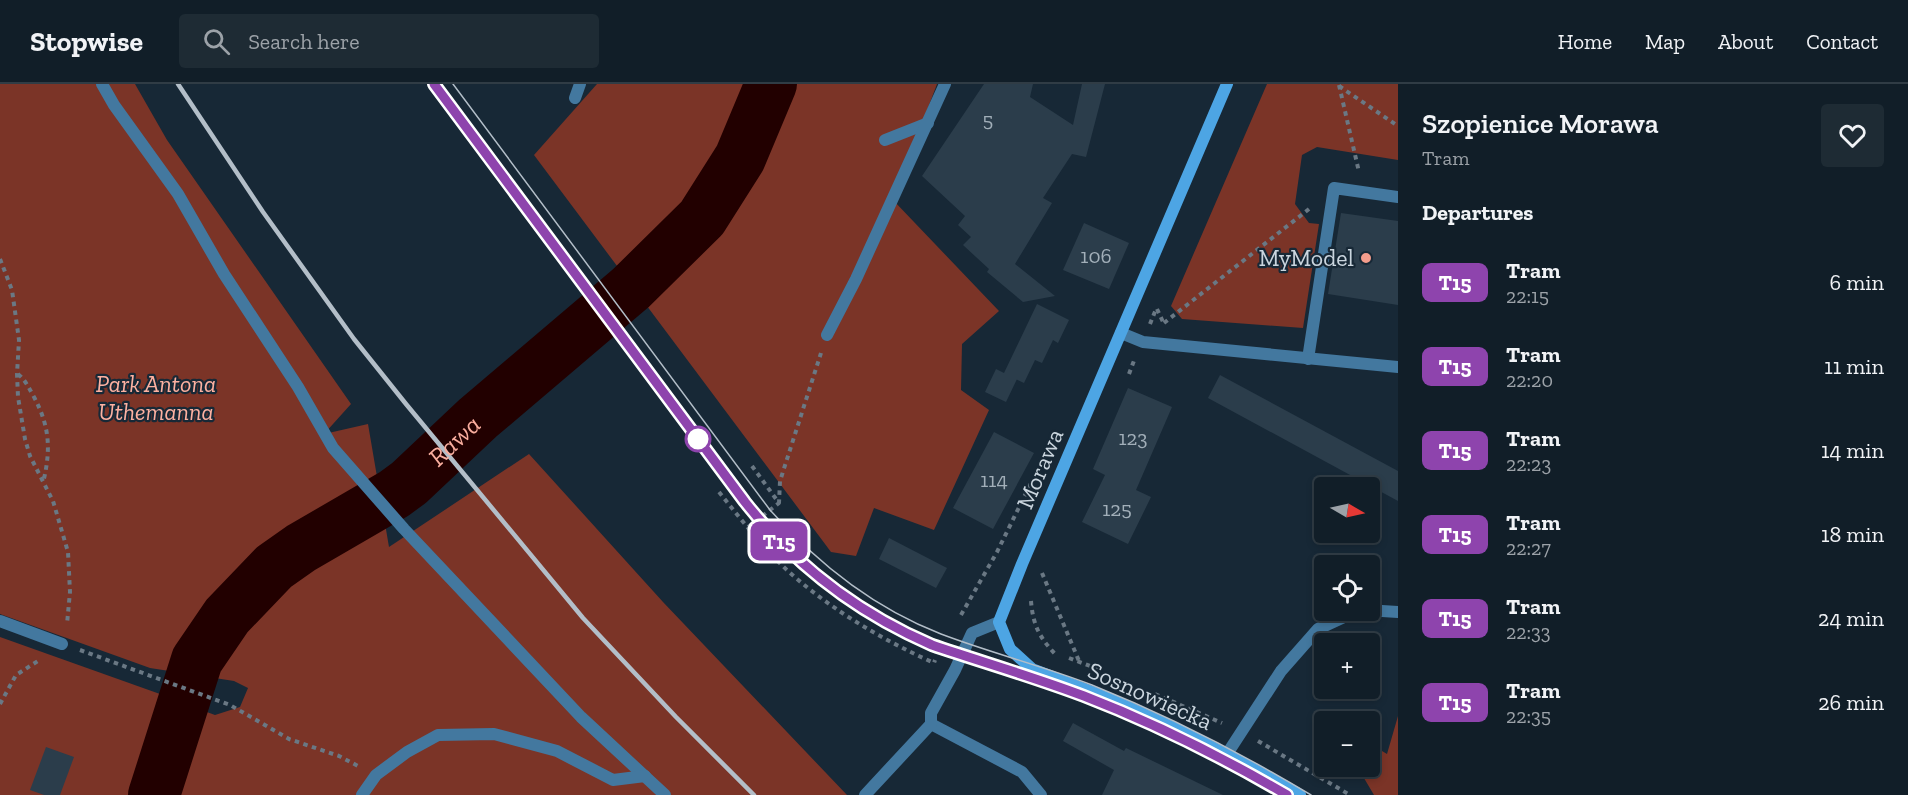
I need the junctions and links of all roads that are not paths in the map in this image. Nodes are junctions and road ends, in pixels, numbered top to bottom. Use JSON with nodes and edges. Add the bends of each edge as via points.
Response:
{"nodes":[{"id":1,"x":102,"y":84,"type":"edge"},
{"id":2,"x":580,"y":84,"type":"edge"},
{"id":3,"x":945,"y":84,"type":"edge"},
{"id":4,"x":1227,"y":84,"type":"edge"},
{"id":5,"x":575,"y":98,"type":"dead end"},
{"id":6,"x":928,"y":123,"type":"junction"},
{"id":7,"x":885,"y":140,"type":"dead end"},
{"id":8,"x":1398,"y":197,"type":"edge"},
{"id":9,"x":1121,"y":333,"type":"junction"},
{"id":10,"x":827,"y":335,"type":"road end"},
{"id":11,"x":1308,"y":359,"type":"junction"},
{"id":12,"x":1398,"y":368,"type":"edge"},
{"id":13,"x":1380,"y":611,"type":"edge"},
{"id":14,"x":1398,"y":612,"type":"edge"},
{"id":15,"x":0,"y":621,"type":"edge"},
{"id":16,"x":1335,"y":621,"type":"edge"},
{"id":17,"x":999,"y":622,"type":"junction"},
{"id":18,"x":63,"y":644,"type":"road end"},
{"id":19,"x":931,"y":724,"type":"junction"},
{"id":20,"x":1227,"y":754,"type":"junction"},
{"id":21,"x":645,"y":776,"type":"junction"},
{"id":22,"x":362,"y":795,"type":"edge"},
{"id":23,"x":665,"y":795,"type":"edge"},
{"id":24,"x":865,"y":795,"type":"edge"},
{"id":25,"x":1041,"y":795,"type":"edge"},
{"id":26,"x":1300,"y":795,"type":"edge"}],
"edges":[{"from":1,"to":21,"type":"street","via":[[178,194],[333,448],[581,717]]},
{"from":2,"to":5,"type":"street"},
{"from":3,"to":6,"type":"street"},
{"from":4,"to":9,"type":"street","name":"Morawa"},
{"from":6,"to":7,"type":"street"},
{"from":6,"to":10,"type":"street"},
{"from":8,"to":11,"type":"street","via":[[1334,188]]},
{"from":9,"to":11,"type":"street","via":[[1143,342]]},
{"from":9,"to":17,"type":"street","name":"Morawa"},
{"from":11,"to":12,"type":"street"},
{"from":13,"to":14,"type":"street"},
{"from":15,"to":18,"type":"street"},
{"from":16,"to":20,"type":"street","via":[[1318,629],[1281,671]]},
{"from":17,"to":19,"type":"street","via":[[972,633],[931,713]]},
{"from":17,"to":20,"type":"street","name":"Sosnowiecka","via":[[1010,649],[1032,669],[1134,710]]},
{"from":19,"to":24,"type":"street"},
{"from":19,"to":25,"type":"street","via":[[1022,772]]},
{"from":20,"to":26,"type":"street","name":"Sosnowiecka"},
{"from":21,"to":22,"type":"street","via":[[613,780],[558,751],[494,734],[438,735],[406,752],[376,775]]},
{"from":21,"to":23,"type":"street"}]}
